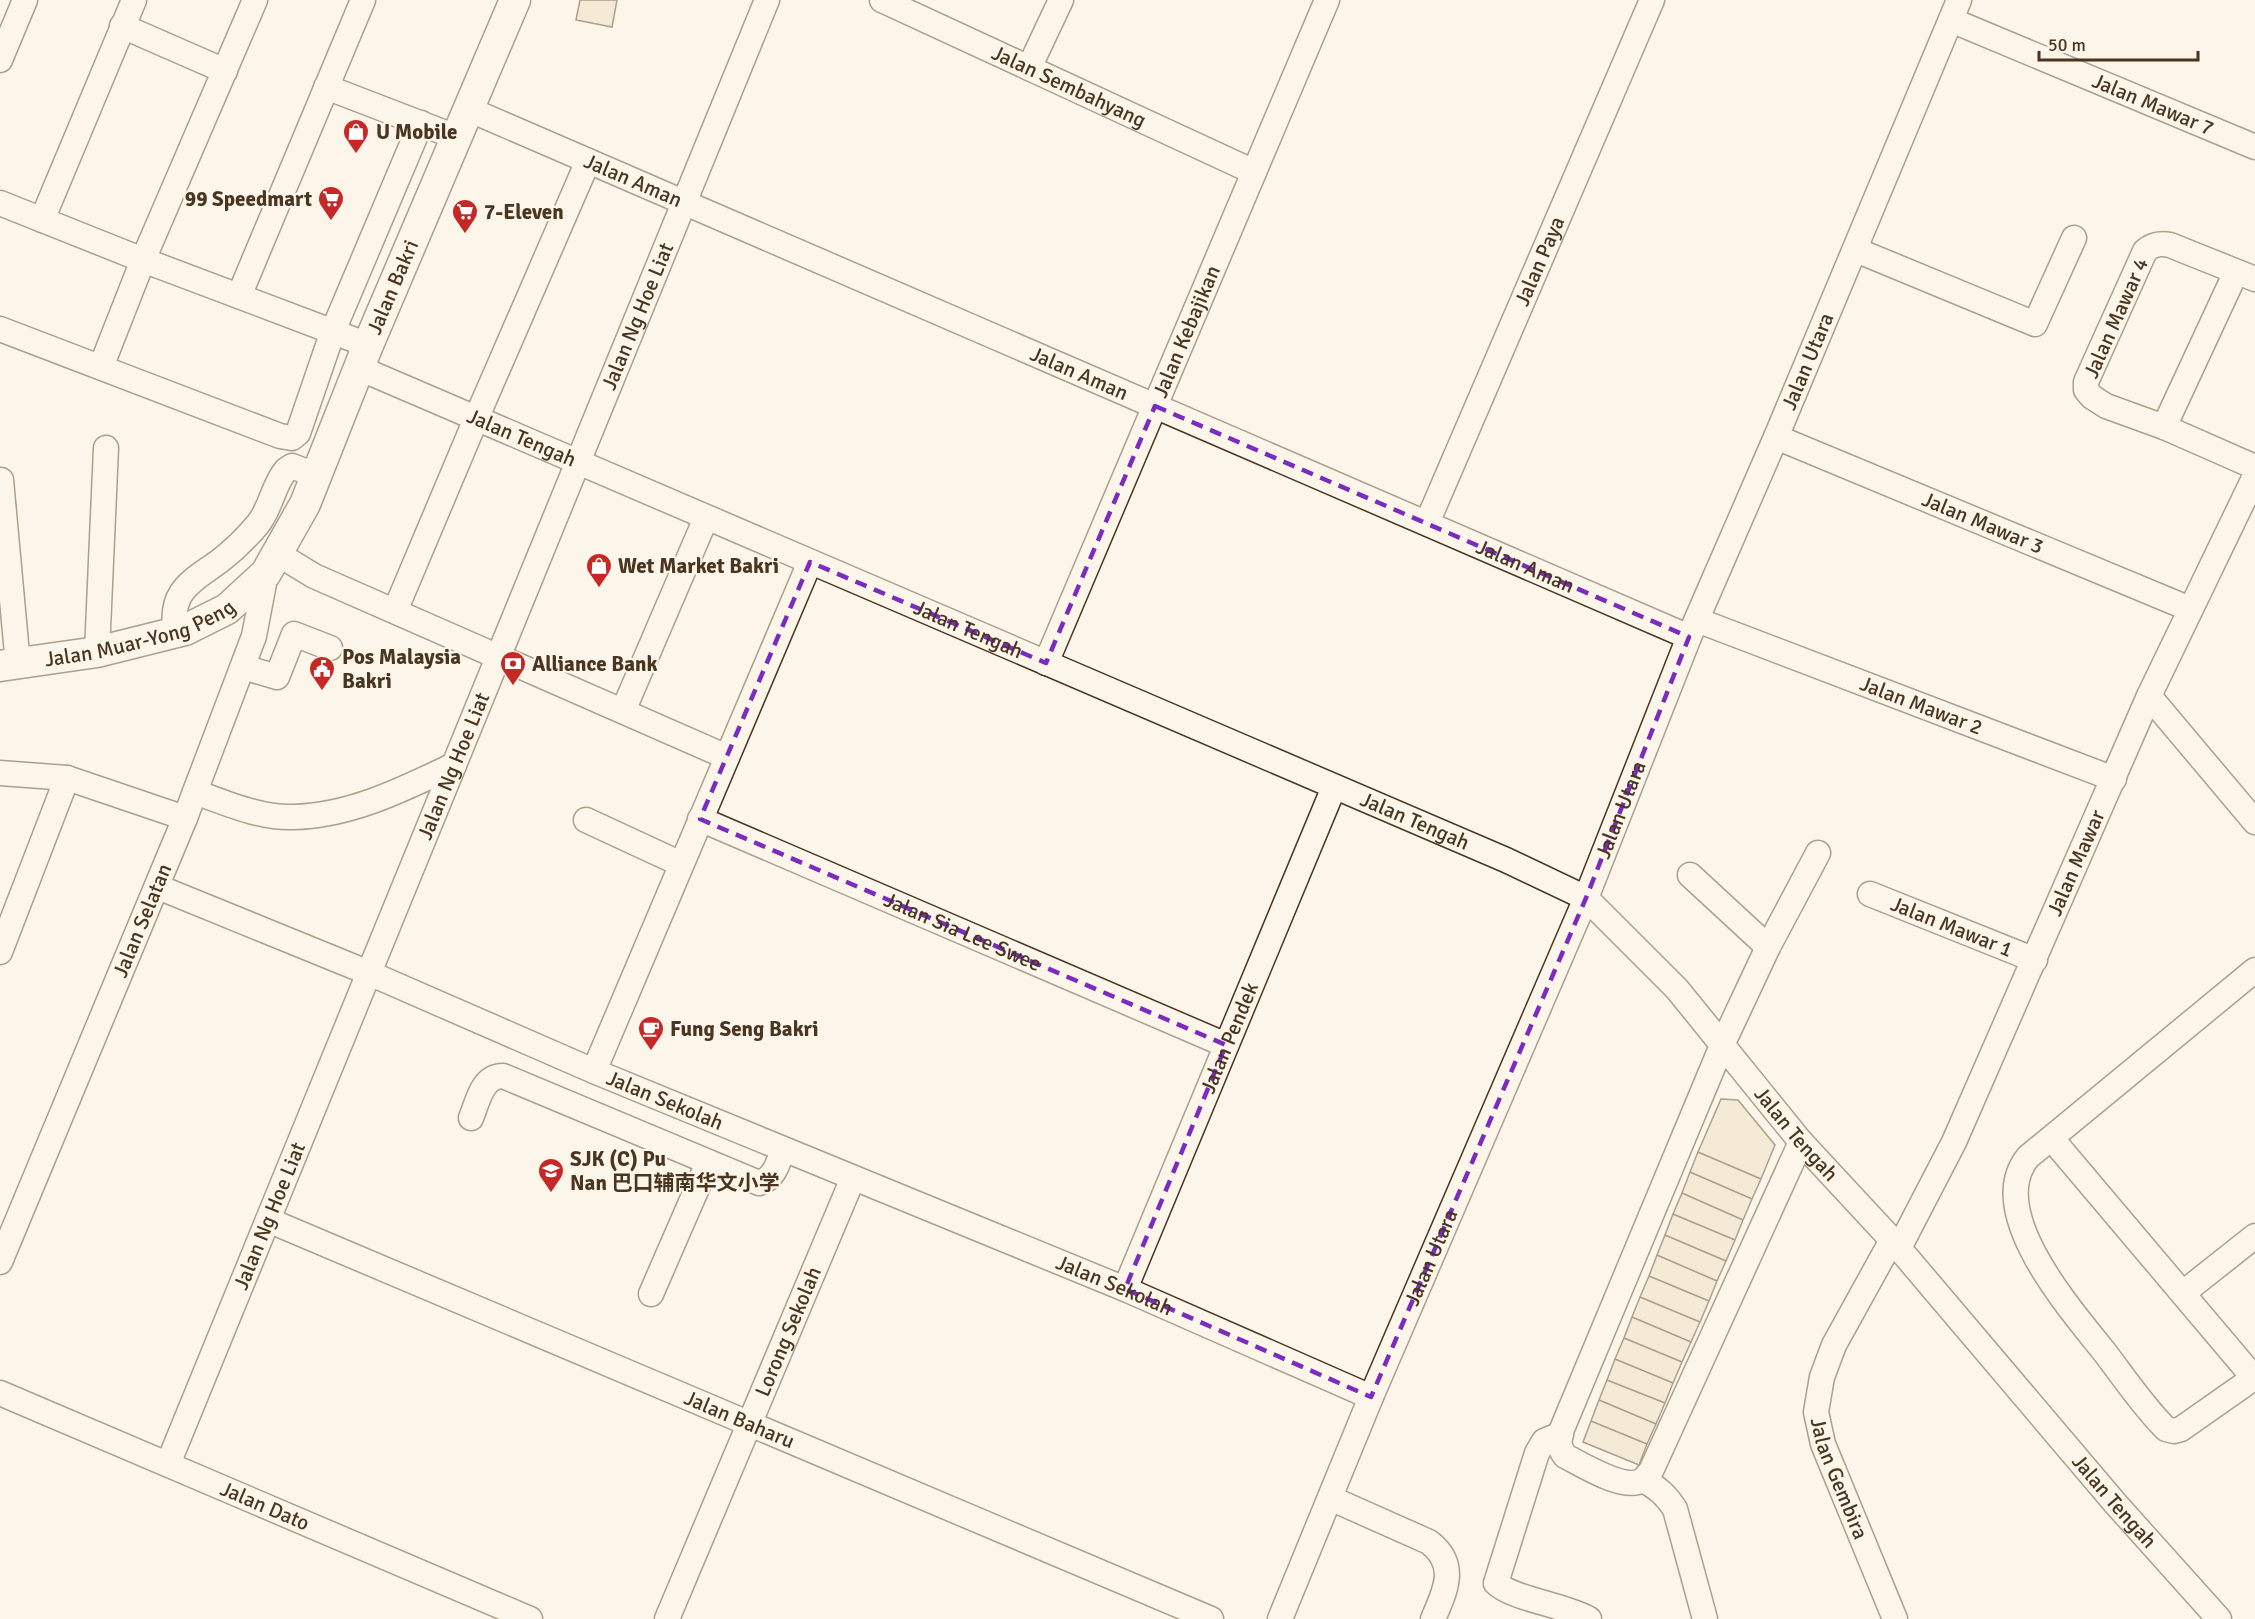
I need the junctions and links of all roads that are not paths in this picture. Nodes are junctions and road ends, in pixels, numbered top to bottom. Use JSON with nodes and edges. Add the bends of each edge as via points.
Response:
{"nodes":[{"id":1,"x":25,"y":0,"type":"edge"},
{"id":2,"x":134,"y":0,"type":"edge"},
{"id":3,"x":255,"y":0,"type":"edge"},
{"id":4,"x":363,"y":0,"type":"edge"},
{"id":5,"x":515,"y":0,"type":"edge"},
{"id":6,"x":767,"y":0,"type":"edge"},
{"id":7,"x":882,"y":0,"type":"edge"},
{"id":8,"x":1061,"y":0,"type":"edge"},
{"id":9,"x":1327,"y":0,"type":"edge"},
{"id":10,"x":1652,"y":0,"type":"edge"},
{"id":11,"x":1955,"y":10,"type":"edge"},
{"id":12,"x":122,"y":26,"type":"junction"},
{"id":13,"x":0,"y":60,"type":"edge"},
{"id":14,"x":1029,"y":68,"type":"junction"},
{"id":15,"x":225,"y":71,"type":"junction"},
{"id":16,"x":327,"y":87,"type":"junction"},
{"id":17,"x":468,"y":109,"type":"junction"},
{"id":18,"x":421,"y":123,"type":"junction"},
{"id":19,"x":456,"y":137,"type":"junction"},
{"id":20,"x":2255,"y":147,"type":"edge"},
{"id":21,"x":588,"y":161,"type":"junction"},
{"id":22,"x":1254,"y":172,"type":"junction"},
{"id":23,"x":684,"y":202,"type":"junction"},
{"id":24,"x":0,"y":203,"type":"edge"},
{"id":25,"x":42,"y":220,"type":"junction"},
{"id":26,"x":2074,"y":238,"type":"dead end"},
{"id":27,"x":1867,"y":254,"type":"junction"},
{"id":28,"x":143,"y":260,"type":"junction"},
{"id":29,"x":2246,"y":275,"type":"edge"},
{"id":30,"x":239,"y":296,"type":"junction"},
{"id":31,"x":0,"y":329,"type":"edge"},
{"id":32,"x":333,"y":331,"type":"junction"},
{"id":33,"x":364,"y":357,"type":"junction"},
{"id":34,"x":100,"y":368,"type":"junction"},
{"id":35,"x":1155,"y":406,"type":"junction"},
{"id":36,"x":476,"y":419,"type":"junction"},
{"id":37,"x":2164,"y":428,"type":"junction"},
{"id":38,"x":1776,"y":438,"type":"junction"},
{"id":39,"x":106,"y":448,"type":"dead end"},
{"id":40,"x":578,"y":462,"type":"junction"},
{"id":41,"x":2255,"y":467,"type":"edge"},
{"id":42,"x":316,"y":476,"type":"junction"},
{"id":43,"x":2255,"y":476,"type":"edge"},
{"id":44,"x":1,"y":480,"type":"edge"},
{"id":45,"x":706,"y":518,"type":"junction"},
{"id":46,"x":1427,"y":523,"type":"junction"},
{"id":47,"x":810,"y":562,"type":"junction"},
{"id":48,"x":289,"y":567,"type":"junction"},
{"id":49,"x":2190,"y":609,"type":"junction"},
{"id":50,"x":395,"y":611,"type":"junction"},
{"id":51,"x":1706,"y":629,"type":"junction"},
{"id":52,"x":176,"y":633,"type":"junction"},
{"id":53,"x":330,"y":648,"type":"dead end"},
{"id":54,"x":97,"y":652,"type":"junction"},
{"id":55,"x":498,"y":657,"type":"junction"},
{"id":56,"x":1046,"y":663,"type":"junction"},
{"id":57,"x":9,"y":665,"type":"edge"},
{"id":58,"x":243,"y":667,"type":"junction"},
{"id":59,"x":2149,"y":696,"type":"junction"},
{"id":60,"x":623,"y":711,"type":"junction"},
{"id":61,"x":727,"y":757,"type":"junction"},
{"id":62,"x":454,"y":765,"type":"junction"},
{"id":63,"x":0,"y":773,"type":"edge"},
{"id":64,"x":67,"y":778,"type":"junction"},
{"id":65,"x":2114,"y":779,"type":"junction"},
{"id":66,"x":1334,"y":787,"type":"junction"},
{"id":67,"x":195,"y":792,"type":"junction"},
{"id":68,"x":185,"y":818,"type":"junction"},
{"id":69,"x":700,"y":819,"type":"junction"},
{"id":70,"x":586,"y":820,"type":"dead end"},
{"id":71,"x":2255,"y":822,"type":"edge"},
{"id":72,"x":1818,"y":853,"type":"dead end"},
{"id":73,"x":681,"y":864,"type":"junction"},
{"id":74,"x":1690,"y":875,"type":"dead end"},
{"id":75,"x":158,"y":887,"type":"junction"},
{"id":76,"x":1870,"y":894,"type":"dead end"},
{"id":77,"x":1586,"y":898,"type":"junction"},
{"id":78,"x":1768,"y":946,"type":"junction"},
{"id":79,"x":0,"y":951,"type":"edge"},
{"id":80,"x":2035,"y":960,"type":"junction"},
{"id":81,"x":2255,"y":970,"type":"edge"},
{"id":82,"x":369,"y":973,"type":"junction"},
{"id":83,"x":1723,"y":1043,"type":"junction"},
{"id":84,"x":1226,"y":1045,"type":"junction"},
{"id":85,"x":595,"y":1071,"type":"junction"},
{"id":86,"x":580,"y":1109,"type":"junction"},
{"id":87,"x":471,"y":1118,"type":"dead end"},
{"id":88,"x":2052,"y":1139,"type":"junction"},
{"id":89,"x":1801,"y":1142,"type":"junction"},
{"id":90,"x":783,"y":1149,"type":"junction"},
{"id":91,"x":708,"y":1163,"type":"junction"},
{"id":92,"x":853,"y":1178,"type":"junction"},
{"id":93,"x":268,"y":1220,"type":"junction"},
{"id":94,"x":2255,"y":1236,"type":"edge"},
{"id":95,"x":1895,"y":1244,"type":"junction"},
{"id":96,"x":0,"y":1262,"type":"edge"},
{"id":97,"x":1125,"y":1289,"type":"junction"},
{"id":98,"x":2183,"y":1293,"type":"junction"},
{"id":99,"x":651,"y":1294,"type":"dead end"},
{"id":100,"x":2254,"y":1378,"type":"edge"},
{"id":101,"x":0,"y":1393,"type":"edge"},
{"id":102,"x":1371,"y":1397,"type":"junction"},
{"id":103,"x":749,"y":1424,"type":"junction"},
{"id":104,"x":1561,"y":1434,"type":"junction"},
{"id":105,"x":168,"y":1464,"type":"junction"},
{"id":106,"x":1643,"y":1480,"type":"junction"},
{"id":107,"x":1330,"y":1498,"type":"junction"},
{"id":108,"x":530,"y":1619,"type":"edge"},
{"id":109,"x":667,"y":1619,"type":"edge"},
{"id":110,"x":1211,"y":1619,"type":"edge"},
{"id":111,"x":1280,"y":1619,"type":"edge"},
{"id":112,"x":1433,"y":1619,"type":"edge"},
{"id":113,"x":1589,"y":1619,"type":"edge"},
{"id":114,"x":1705,"y":1619,"type":"edge"},
{"id":115,"x":1895,"y":1619,"type":"edge"},
{"id":116,"x":2219,"y":1619,"type":"edge"}],
"edges":[{"from":1,"to":13,"type":"street"},
{"from":2,"to":12,"type":"street"},
{"from":3,"to":15,"type":"street"},
{"from":4,"to":16,"type":"street"},
{"from":5,"to":17,"type":"main road","name":"Jalan Bakri"},
{"from":6,"to":23,"type":"street","name":"Jalan Ng Hoe Liat"},
{"from":7,"to":14,"type":"street","name":"Jalan Sembahyang"},
{"from":8,"to":14,"type":"street"},
{"from":9,"to":22,"type":"street","name":"Jalan Kebajikan"},
{"from":10,"to":46,"type":"street","name":"Jalan Paya"},
{"from":11,"to":20,"type":"street","name":"Jalan Mawar 7"},
{"from":11,"to":27,"type":"street","name":"Jalan Utara"},
{"from":12,"to":15,"type":"street"},
{"from":12,"to":25,"type":"street"},
{"from":14,"to":22,"type":"street","name":"Jalan Sembahyang"},
{"from":15,"to":28,"type":"street"},
{"from":16,"to":18,"type":"street"},
{"from":16,"to":30,"type":"street"},
{"from":17,"to":19,"type":"main road","name":"Jalan Bakri"},
{"from":17,"to":21,"type":"street","name":"Jalan Aman"},
{"from":18,"to":19,"type":"street"},
{"from":18,"to":32,"type":"street"},
{"from":19,"to":33,"type":"main road","name":"Jalan Bakri"},
{"from":21,"to":23,"type":"street","name":"Jalan Aman"},
{"from":21,"to":36,"type":"street"},
{"from":22,"to":35,"type":"street","name":"Jalan Kebajikan"},
{"from":23,"to":35,"type":"street","name":"Jalan Aman"},
{"from":23,"to":40,"type":"street","name":"Jalan Ng Hoe Liat"},
{"from":24,"to":25,"type":"street","name":"Jalan Tengah"},
{"from":25,"to":28,"type":"street","name":"Jalan Tengah"},
{"from":26,"to":27,"type":"street","via":[[2035,324]]},
{"from":27,"to":38,"type":"street","name":"Jalan Utara"},
{"from":28,"to":30,"type":"street","name":"Jalan Tengah"},
{"from":28,"to":34,"type":"street"},
{"from":29,"to":37,"type":"street"},
{"from":29,"to":37,"type":"street","name":"Jalan Mawar 4","via":[[2170,245],[2155,244],[2145,251],[2086,382],[2086,390],[2106,406]]},
{"from":30,"to":32,"type":"street","name":"Jalan Tengah"},
{"from":31,"to":34,"type":"street"},
{"from":32,"to":33,"type":"street","name":"Jalan Tengah"},
{"from":32,"to":34,"type":"street","via":[[298,434],[292,438]]},
{"from":33,"to":36,"type":"street","name":"Jalan Tengah"},
{"from":33,"to":42,"type":"main road","name":"Jalan Bakri"},
{"from":35,"to":46,"type":"street","name":"Jalan Aman"},
{"from":35,"to":56,"type":"street","name":"Jalan Kebajikan"},
{"from":36,"to":40,"type":"street","name":"Jalan Tengah"},
{"from":36,"to":50,"type":"street"},
{"from":37,"to":41,"type":"street","name":"Jalan Mawar 4"},
{"from":38,"to":49,"type":"street","name":"Jalan Mawar 3"},
{"from":38,"to":51,"type":"street","name":"Jalan Utara"},
{"from":39,"to":54,"type":"street"},
{"from":40,"to":45,"type":"street","name":"Jalan Tengah"},
{"from":40,"to":55,"type":"street","name":"Jalan Ng Hoe Liat"},
{"from":42,"to":48,"type":"main road","name":"Jalan Bakri","via":[[304,504]]},
{"from":42,"to":52,"type":"street","via":[[292,466],[286,470],[259,523],[223,559],[186,585],[175,610]]},
{"from":43,"to":49,"type":"street","name":"Jalan Mawar"},
{"from":44,"to":57,"type":"street"},
{"from":45,"to":47,"type":"street","name":"Jalan Tengah"},
{"from":45,"to":60,"type":"street"},
{"from":46,"to":51,"type":"street","name":"Jalan Aman"},
{"from":47,"to":56,"type":"street","name":"Jalan Tengah"},
{"from":47,"to":61,"type":"street"},
{"from":48,"to":50,"type":"street"},
{"from":48,"to":52,"type":"main road","name":"Jalan Muar-Yong Peng","via":[[227,609]]},
{"from":48,"to":58,"type":"street","name":"Jalan Selatan"},
{"from":49,"to":59,"type":"street","name":"Jalan Mawar"},
{"from":50,"to":55,"type":"street"},
{"from":51,"to":65,"type":"street","name":"Jalan Mawar 2"},
{"from":51,"to":77,"type":"street","name":"Jalan Utara"},
{"from":52,"to":54,"type":"main road","name":"Jalan Muar-Yong Peng"},
{"from":53,"to":58,"type":"street","via":[[294,634],[278,677]]},
{"from":54,"to":57,"type":"main road","name":"Jalan Muar-Yong Peng"},
{"from":55,"to":60,"type":"street"},
{"from":55,"to":62,"type":"street","name":"Jalan Ng Hoe Liat"},
{"from":56,"to":66,"type":"street","name":"Jalan Tengah"},
{"from":58,"to":67,"type":"street","name":"Jalan Selatan"},
{"from":59,"to":65,"type":"street","name":"Jalan Mawar"},
{"from":59,"to":71,"type":"street"},
{"from":60,"to":61,"type":"street"},
{"from":61,"to":69,"type":"street"},
{"from":62,"to":67,"type":"street","via":[[339,812],[292,818],[249,811]]},
{"from":62,"to":82,"type":"street","name":"Jalan Ng Hoe Liat"},
{"from":63,"to":64,"type":"street"},
{"from":64,"to":68,"type":"street"},
{"from":64,"to":79,"type":"street"},
{"from":65,"to":80,"type":"street","name":"Jalan Mawar"},
{"from":66,"to":77,"type":"street","name":"Jalan Tengah"},
{"from":66,"to":84,"type":"street","name":"Jalan Pendek"},
{"from":67,"to":68,"type":"street","name":"Jalan Selatan"},
{"from":68,"to":75,"type":"street","name":"Jalan Selatan"},
{"from":69,"to":73,"type":"street"},
{"from":69,"to":84,"type":"street","name":"Jalan Sia Lee Swee"},
{"from":70,"to":73,"type":"street"},
{"from":72,"to":78,"type":"street"},
{"from":73,"to":85,"type":"street"},
{"from":74,"to":78,"type":"street"},
{"from":75,"to":82,"type":"street","name":"Jalan Sekolah"},
{"from":75,"to":96,"type":"street","name":"Jalan Selatan"},
{"from":76,"to":80,"type":"street","name":"Jalan Mawar 1"},
{"from":77,"to":83,"type":"street","name":"Jalan Tengah","via":[[1677,989]]},
{"from":77,"to":102,"type":"street","name":"Jalan Utara"},
{"from":78,"to":83,"type":"street"},
{"from":80,"to":95,"type":"street","name":"Jalan Mawar","via":[[1954,1142]]},
{"from":81,"to":88,"type":"street"},
{"from":82,"to":85,"type":"street","name":"Jalan Sekolah"},
{"from":82,"to":93,"type":"street","name":"Jalan Ng Hoe Liat"},
{"from":83,"to":89,"type":"street","name":"Jalan Tengah"},
{"from":83,"to":104,"type":"street"},
{"from":84,"to":97,"type":"street","name":"Jalan Pendek"},
{"from":85,"to":86,"type":"street"},
{"from":85,"to":90,"type":"street","name":"Jalan Sekolah"},
{"from":86,"to":87,"type":"street","via":[[498,1076],[486,1083]]},
{"from":86,"to":91,"type":"street"},
{"from":88,"to":98,"type":"street"},
{"from":88,"to":100,"type":"street","via":[[2028,1157],[2018,1175],[2017,1209],[2033,1252],[2061,1296],[2157,1420],[2166,1429],[2181,1429]]},
{"from":89,"to":95,"type":"street","name":"Jalan Tengah"},
{"from":89,"to":106,"type":"street","via":[[1651,1471]]},
{"from":90,"to":91,"type":"street","via":[[774,1173],[759,1183]]},
{"from":90,"to":92,"type":"street","name":"Jalan Sekolah"},
{"from":91,"to":99,"type":"street"},
{"from":92,"to":97,"type":"street","name":"Jalan Sekolah"},
{"from":92,"to":103,"type":"street","name":"Lorong Sekolah"},
{"from":93,"to":103,"type":"street","name":"Jalan Baharu"},
{"from":93,"to":105,"type":"street","name":"Jalan Ng Hoe Liat"},
{"from":94,"to":98,"type":"street"},
{"from":95,"to":115,"type":"street","name":"Jalan Gembira","via":[[1834,1345],[1822,1377],[1816,1412],[1823,1444]]},
{"from":95,"to":116,"type":"street","name":"Jalan Tengah"},
{"from":97,"to":102,"type":"street","name":"Jalan Sekolah"},
{"from":98,"to":100,"type":"street"},
{"from":101,"to":105,"type":"street","name":"Jalan Dato"},
{"from":102,"to":107,"type":"street","name":"Jalan Utara"},
{"from":103,"to":109,"type":"street","name":"Lorong Sekolah"},
{"from":103,"to":110,"type":"street","name":"Jalan Baharu"},
{"from":104,"to":106,"type":"street","via":[[1560,1449],[1565,1456],[1622,1483]]},
{"from":104,"to":113,"type":"street","via":[[1544,1441],[1537,1453],[1496,1583],[1505,1590]]},
{"from":105,"to":108,"type":"street","name":"Jalan Dato"},
{"from":106,"to":114,"type":"street","via":[[1667,1496],[1675,1509]]},
{"from":107,"to":111,"type":"street","name":"Jalan Utara"},
{"from":107,"to":112,"type":"street","via":[[1437,1548],[1448,1577]]}]}
